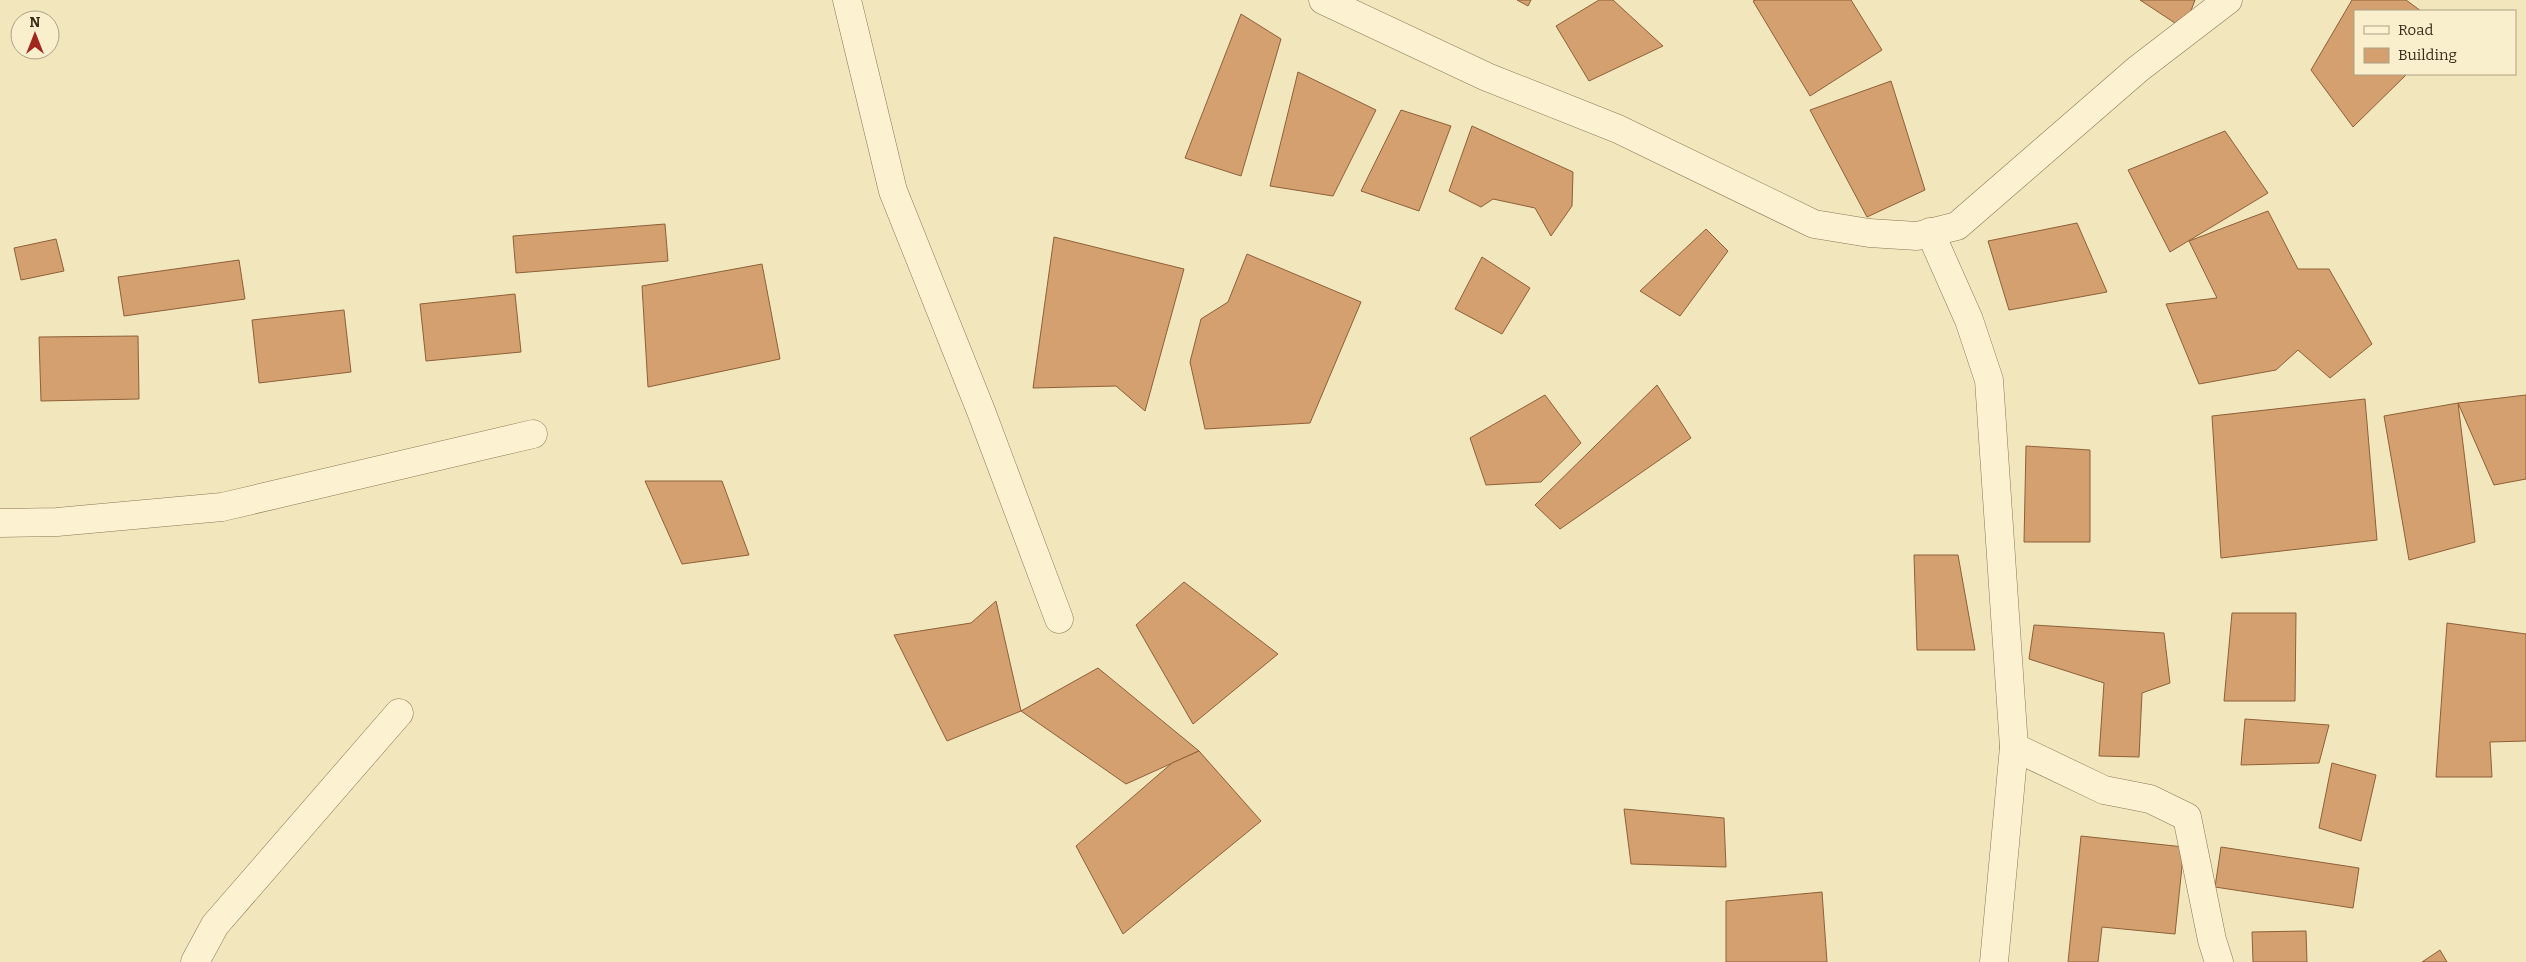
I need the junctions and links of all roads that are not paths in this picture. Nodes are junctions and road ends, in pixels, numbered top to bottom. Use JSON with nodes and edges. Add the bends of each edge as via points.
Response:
{"nodes":[{"id":1,"x":847,"y":0,"type":"edge"},
{"id":2,"x":1323,"y":0,"type":"edge"},
{"id":3,"x":2228,"y":0,"type":"edge"},
{"id":4,"x":1361,"y":8,"type":"edge"},
{"id":5,"x":1930,"y":232,"type":"junction"},
{"id":6,"x":533,"y":434,"type":"dead end"},
{"id":7,"x":0,"y":523,"type":"edge"},
{"id":8,"x":1060,"y":619,"type":"dead end"},
{"id":9,"x":399,"y":713,"type":"dead end"},
{"id":10,"x":2014,"y":747,"type":"junction"},
{"id":11,"x":195,"y":962,"type":"edge"},
{"id":12,"x":1994,"y":962,"type":"edge"},
{"id":13,"x":2220,"y":962,"type":"edge"}],
"edges":[{"from":1,"to":8,"type":"street","via":[[893,191]]},
{"from":2,"to":4,"type":"street"},
{"from":3,"to":5,"type":"street","via":[[2138,69],[1957,226]]},
{"from":4,"to":5,"type":"street","via":[[1487,77],[1618,129],[1814,224],[1868,233],[1917,236]]},
{"from":5,"to":10,"type":"street","via":[[1969,320],[1989,380]]},
{"from":6,"to":7,"type":"street","via":[[222,507],[57,522]]},
{"from":9,"to":11,"type":"street","via":[[215,925]]},
{"from":10,"to":12,"type":"street"},
{"from":10,"to":13,"type":"street","via":[[2104,790],[2150,799],[2187,817],[2212,940]]}]}
